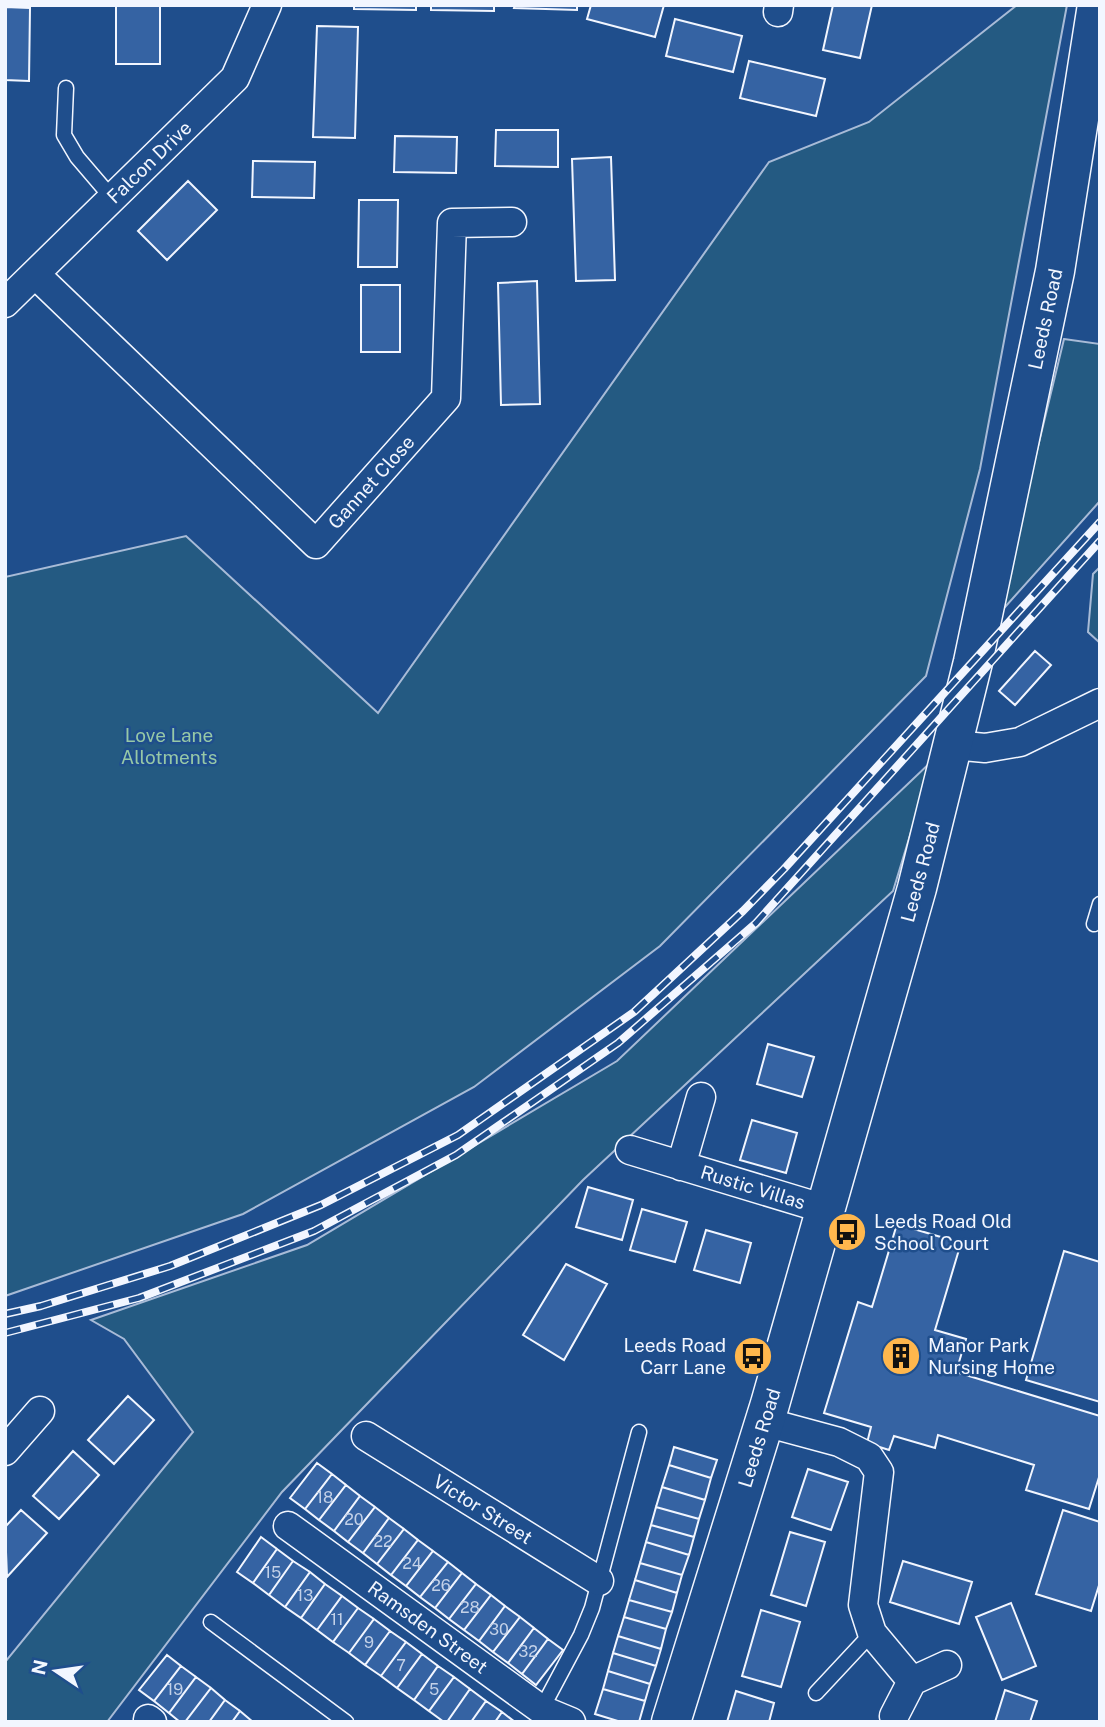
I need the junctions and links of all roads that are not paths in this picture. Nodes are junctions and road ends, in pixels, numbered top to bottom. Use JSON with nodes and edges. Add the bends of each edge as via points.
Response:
{"nodes":[{"id":1,"x":267,"y":5,"type":"edge"},
{"id":2,"x":1097,"y":5,"type":"edge"},
{"id":3,"x":66,"y":88,"type":"dead end"},
{"id":4,"x":1092,"y":91,"type":"edge"},
{"id":5,"x":112,"y":198,"type":"junction"},
{"id":6,"x":512,"y":222,"type":"dead end"},
{"id":7,"x":35,"y":274,"type":"junction"},
{"id":8,"x":5,"y":303,"type":"edge"},
{"id":9,"x":1100,"y":703,"type":"edge"},
{"id":10,"x":953,"y":745,"type":"junction"},
{"id":11,"x":1100,"y":904,"type":"edge"},
{"id":12,"x":1094,"y":924,"type":"dead end"},
{"id":13,"x":701,"y":1097,"type":"dead end"},
{"id":14,"x":630,"y":1150,"type":"dead end"},
{"id":15,"x":681,"y":1166,"type":"junction"},
{"id":16,"x":825,"y":1209,"type":"junction"},
{"id":17,"x":40,"y":1411,"type":"dead end"},
{"id":18,"x":765,"y":1422,"type":"junction"},
{"id":19,"x":639,"y":1432,"type":"dead end"},
{"id":20,"x":366,"y":1436,"type":"dead end"},
{"id":21,"x":5,"y":1451,"type":"edge"},
{"id":22,"x":288,"y":1526,"type":"dead end"},
{"id":23,"x":599,"y":1581,"type":"junction"},
{"id":24,"x":211,"y":1622,"type":"dead end"},
{"id":25,"x":872,"y":1633,"type":"junction"},
{"id":26,"x":947,"y":1665,"type":"dead end"},
{"id":27,"x":912,"y":1681,"type":"junction"},
{"id":28,"x":816,"y":1693,"type":"dead end"},
{"id":29,"x":539,"y":1716,"type":"edge"},
{"id":30,"x":894,"y":1716,"type":"dead end"},
{"id":31,"x":346,"y":1722,"type":"edge"},
{"id":32,"x":571,"y":1722,"type":"edge"},
{"id":33,"x":671,"y":1722,"type":"edge"}],
"edges":[{"from":1,"to":5,"type":"street","name":"Falcon Drive","via":[[235,78]]},
{"from":2,"to":4,"type":"main road","name":"Leeds Road"},
{"from":3,"to":5,"type":"lane","via":[[64,135]]},
{"from":4,"to":10,"type":"main road","name":"Leeds Road"},
{"from":5,"to":7,"type":"street","name":"Falcon Drive"},
{"from":6,"to":7,"type":"street","name":"Gannet Close","via":[[452,223],[446,398],[316,544]]},
{"from":7,"to":8,"type":"street","name":"Falcon Drive"},
{"from":9,"to":10,"type":"street","via":[[1020,742],[985,748]]},
{"from":10,"to":16,"type":"main road","name":"Leeds Road"},
{"from":11,"to":12,"type":"lane"},
{"from":13,"to":15,"type":"street","name":"Rustic Villas"},
{"from":14,"to":15,"type":"street","name":"Rustic Villas"},
{"from":15,"to":16,"type":"street","name":"Rustic Villas"},
{"from":16,"to":18,"type":"main road","name":"Leeds Road"},
{"from":17,"to":21,"type":"street"},
{"from":18,"to":25,"type":"street","via":[[839,1442],[869,1457],[879,1472],[863,1605]]},
{"from":18,"to":33,"type":"main road","name":"Leeds Road"},
{"from":19,"to":23,"type":"lane"},
{"from":20,"to":23,"type":"street","name":"Victor Street"},
{"from":22,"to":29,"type":"street","name":"Ramsden Street"},
{"from":23,"to":29,"type":"lane","via":[[582,1634]]},
{"from":24,"to":31,"type":"lane"},
{"from":25,"to":27,"type":"street"},
{"from":25,"to":28,"type":"lane"},
{"from":26,"to":27,"type":"street"},
{"from":27,"to":30,"type":"street"},
{"from":29,"to":32,"type":"street","name":"Ramsden Street"}]}
